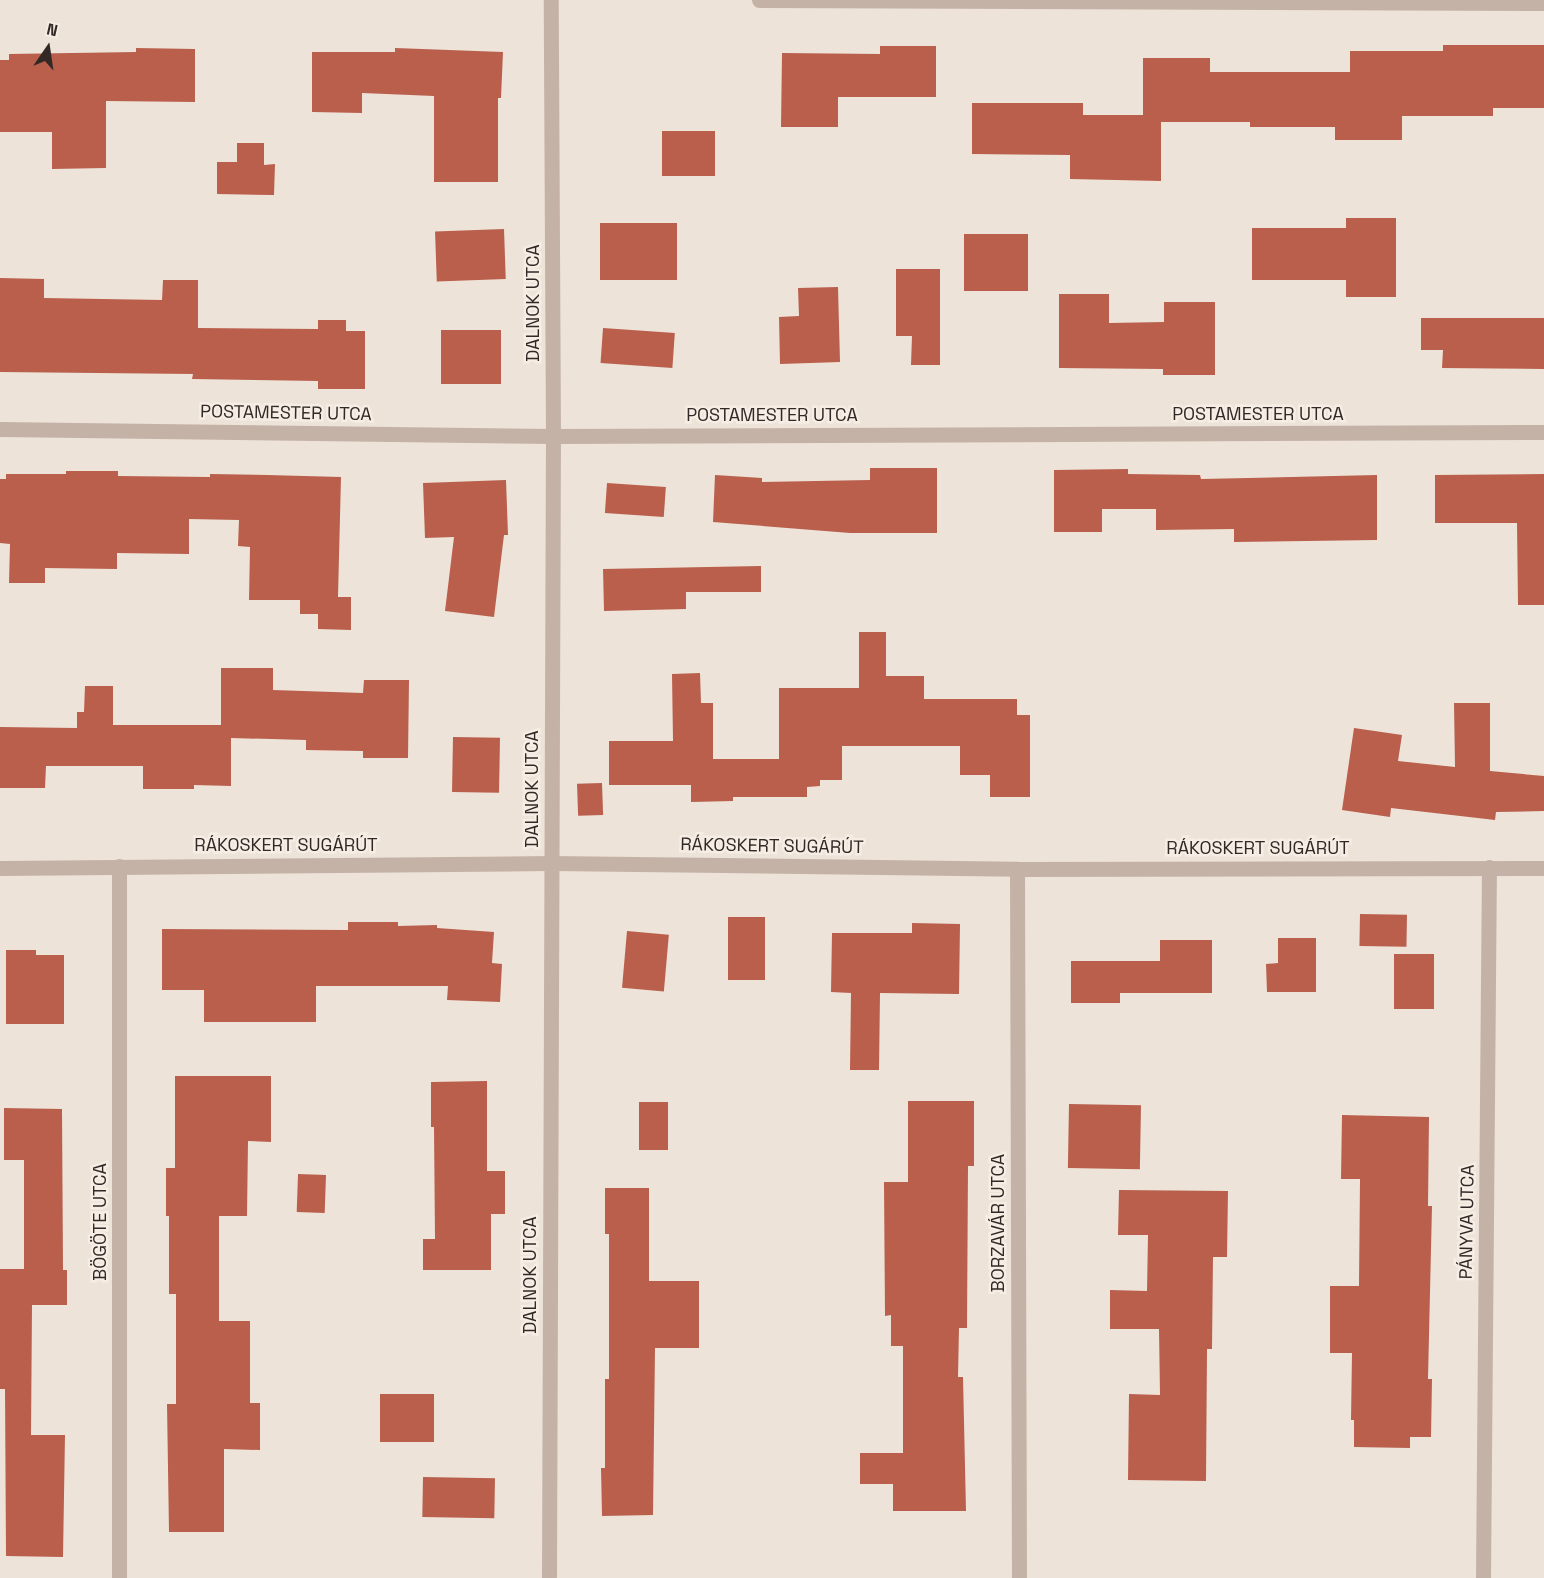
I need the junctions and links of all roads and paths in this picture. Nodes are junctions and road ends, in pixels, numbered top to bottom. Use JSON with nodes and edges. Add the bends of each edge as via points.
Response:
{"nodes":[{"id":1,"x":551,"y":0,"type":"edge"},
{"id":2,"x":759,"y":0,"type":"edge"},
{"id":3,"x":1544,"y":3,"type":"edge"},
{"id":4,"x":0,"y":429,"type":"edge"},
{"id":5,"x":1544,"y":432,"type":"edge"},
{"id":6,"x":553,"y":436,"type":"junction"},
{"id":7,"x":551,"y":863,"type":"junction"},
{"id":8,"x":119,"y":866,"type":"junction"},
{"id":9,"x":1489,"y":867,"type":"junction"},
{"id":10,"x":0,"y":868,"type":"edge"},
{"id":11,"x":1017,"y":868,"type":"junction"},
{"id":12,"x":1544,"y":868,"type":"edge"},
{"id":13,"x":119,"y":1578,"type":"edge"},
{"id":14,"x":549,"y":1578,"type":"edge"},
{"id":15,"x":1019,"y":1578,"type":"edge"},
{"id":16,"x":1483,"y":1578,"type":"edge"}],
"edges":[{"from":1,"to":6,"type":"street","name":"DALNOK UTCA"},
{"from":2,"to":3,"type":"street"},
{"from":4,"to":6,"type":"street","name":"POSTAMESTER UTCA"},
{"from":5,"to":6,"type":"street","name":"POSTAMESTER UTCA"},
{"from":6,"to":7,"type":"street","name":"DALNOK UTCA"},
{"from":7,"to":8,"type":"street","name":"RÁKOSKERT SUGÁRÚT"},
{"from":7,"to":11,"type":"street","name":"RÁKOSKERT SUGÁRÚT"},
{"from":7,"to":14,"type":"street","name":"DALNOK UTCA"},
{"from":8,"to":10,"type":"street","name":"RÁKOSKERT SUGÁRÚT"},
{"from":8,"to":13,"type":"street","name":"BÖGÖTE UTCA"},
{"from":9,"to":11,"type":"street","name":"RÁKOSKERT SUGÁRÚT"},
{"from":9,"to":12,"type":"street","name":"RÁKOSKERT SUGÁRÚT"},
{"from":9,"to":16,"type":"street","name":"PÁNYVA UTCA"},
{"from":11,"to":15,"type":"street","name":"BORZAVÁR UTCA"}]}
